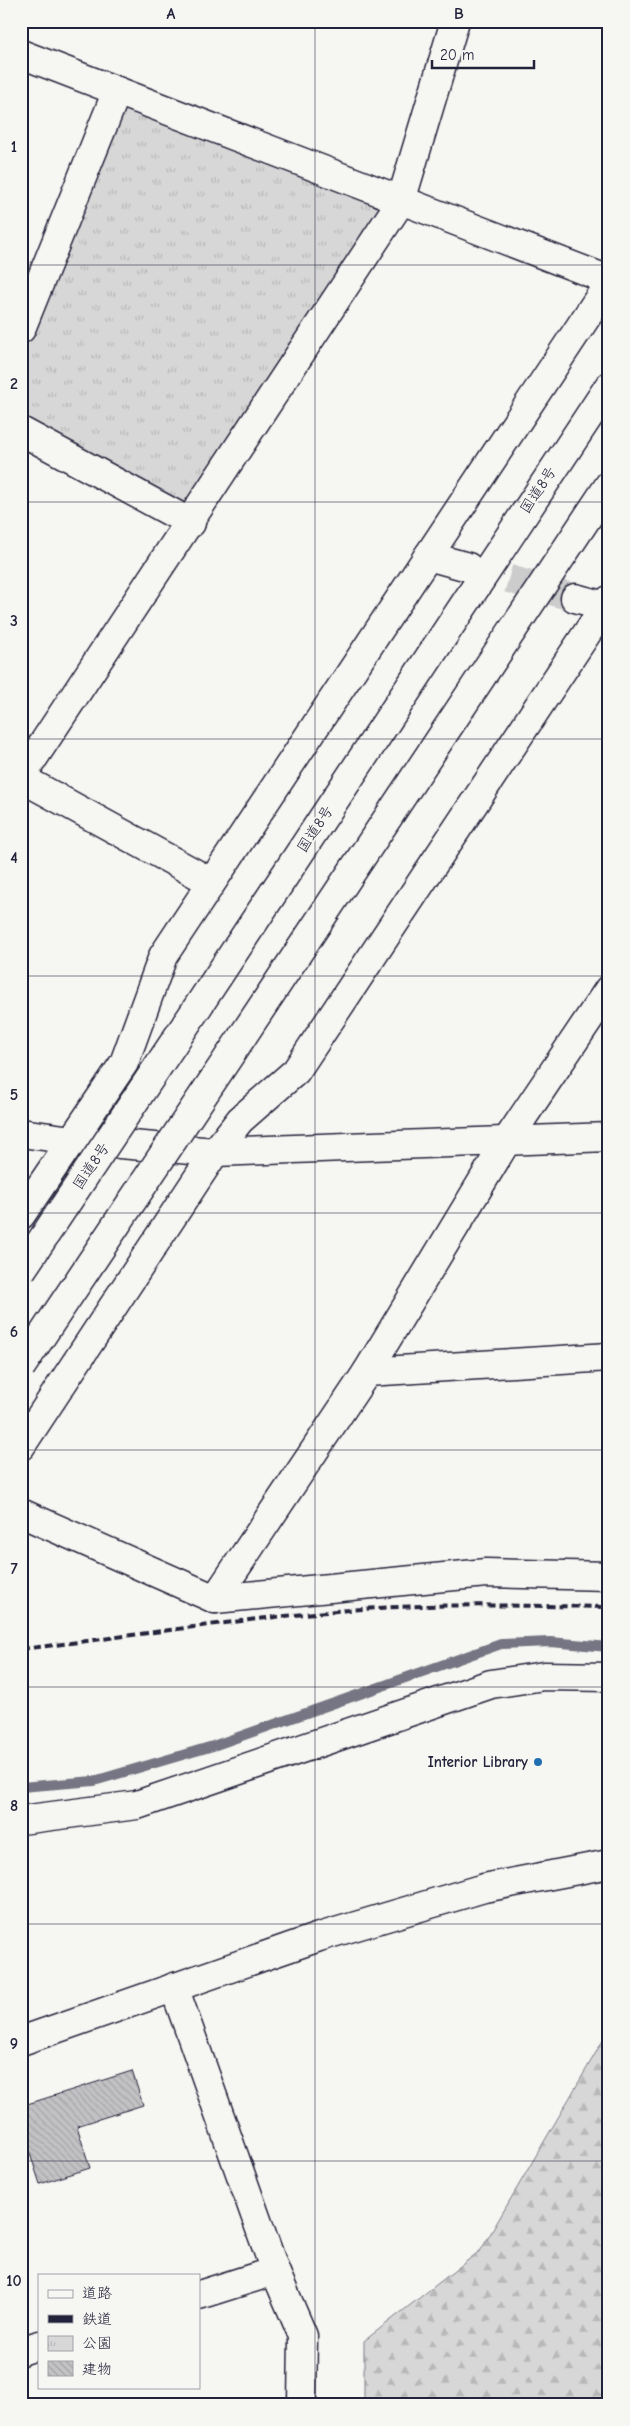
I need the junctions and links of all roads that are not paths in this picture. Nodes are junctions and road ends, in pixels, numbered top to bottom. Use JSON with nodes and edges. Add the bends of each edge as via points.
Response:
{"nodes":[{"id":1,"x":455,"y":21,"type":"edge"},
{"id":2,"x":21,"y":54,"type":"edge"},
{"id":3,"x":117,"y":91,"type":"junction"},
{"id":4,"x":401,"y":201,"type":"junction"},
{"id":5,"x":609,"y":281,"type":"edge"},
{"id":6,"x":21,"y":329,"type":"edge"},
{"id":7,"x":609,"y":386,"type":"edge"},
{"id":8,"x":21,"y":431,"type":"edge"},
{"id":9,"x":609,"y":484,"type":"edge"},
{"id":10,"x":191,"y":522,"type":"junction"},
{"id":11,"x":428,"y":556,"type":"junction"},
{"id":12,"x":468,"y":567,"type":"tunnel mouth"},
{"id":13,"x":575,"y":598,"type":"tunnel mouth"},
{"id":14,"x":607,"y":603,"type":"edge"},
{"id":15,"x":21,"y":778,"type":"edge"},
{"id":16,"x":211,"y":882,"type":"junction"},
{"id":17,"x":609,"y":989,"type":"edge"},
{"id":18,"x":21,"y":1132,"type":"edge"},
{"id":19,"x":609,"y":1137,"type":"edge"},
{"id":20,"x":72,"y":1140,"type":"junction"},
{"id":21,"x":506,"y":1142,"type":"junction"},
{"id":22,"x":216,"y":1152,"type":"junction"},
{"id":23,"x":21,"y":1215,"type":"edge"},
{"id":24,"x":21,"y":1271,"type":"edge"},
{"id":25,"x":609,"y":1357,"type":"edge"},
{"id":26,"x":21,"y":1367,"type":"edge"},
{"id":27,"x":367,"y":1372,"type":"junction"},
{"id":28,"x":21,"y":1446,"type":"edge"},
{"id":29,"x":21,"y":1513,"type":"edge"},
{"id":30,"x":609,"y":1576,"type":"edge"},
{"id":31,"x":216,"y":1599,"type":"junction"},
{"id":32,"x":609,"y":1677,"type":"edge"},
{"id":33,"x":21,"y":1820,"type":"edge"},
{"id":34,"x":609,"y":1864,"type":"edge"},
{"id":35,"x":174,"y":1987,"type":"junction"},
{"id":36,"x":21,"y":2041,"type":"edge"},
{"id":37,"x":275,"y":2271,"type":"junction"},
{"id":38,"x":200,"y":2295,"type":"edge"},
{"id":39,"x":38,"y":2346,"type":"edge"},
{"id":40,"x":21,"y":2351,"type":"edge"},
{"id":41,"x":302,"y":2405,"type":"edge"}],
"edges":[{"from":1,"to":4,"type":"main road"},
{"from":2,"to":3,"type":"main road"},
{"from":3,"to":4,"type":"main road"},
{"from":3,"to":6,"type":"main road"},
{"from":4,"to":5,"type":"main road"},
{"from":4,"to":10,"type":"main road"},
{"from":5,"to":11,"type":"main road"},
{"from":7,"to":24,"type":"main road","name":"国道8号","bridge":true},
{"from":8,"to":10,"type":"main road"},
{"from":9,"to":26,"type":"main road","bridge":true},
{"from":10,"to":15,"type":"main road"},
{"from":11,"to":12,"type":"main road"},
{"from":11,"to":16,"type":"main road"},
{"from":13,"to":14,"type":"main road"},
{"from":14,"to":22,"type":"main road","via":[[296,1071],[240,1120]]},
{"from":15,"to":16,"type":"main road"},
{"from":16,"to":20,"type":"main road","via":[[164,956],[124,1064]]},
{"from":17,"to":21,"type":"main road"},
{"from":18,"to":20,"type":"main road"},
{"from":19,"to":21,"type":"main road"},
{"from":20,"to":22,"type":"main road"},
{"from":20,"to":23,"type":"main road"},
{"from":21,"to":22,"type":"main road"},
{"from":21,"to":27,"type":"main road"},
{"from":22,"to":28,"type":"main road"},
{"from":25,"to":27,"type":"main road"},
{"from":27,"to":31,"type":"main road"},
{"from":29,"to":31,"type":"main road"},
{"from":30,"to":31,"type":"main road","via":[[486,1573]]},
{"from":32,"to":33,"type":"main road","via":[[544,1676],[491,1684],[137,1805]]},
{"from":34,"to":35,"type":"main road","via":[[475,1891],[319,1937]]},
{"from":35,"to":36,"type":"main road"},
{"from":35,"to":37,"type":"main road"},
{"from":37,"to":38,"type":"main road"},
{"from":37,"to":41,"type":"main road","via":[[303,2336]]},
{"from":39,"to":40,"type":"main road"}]}
